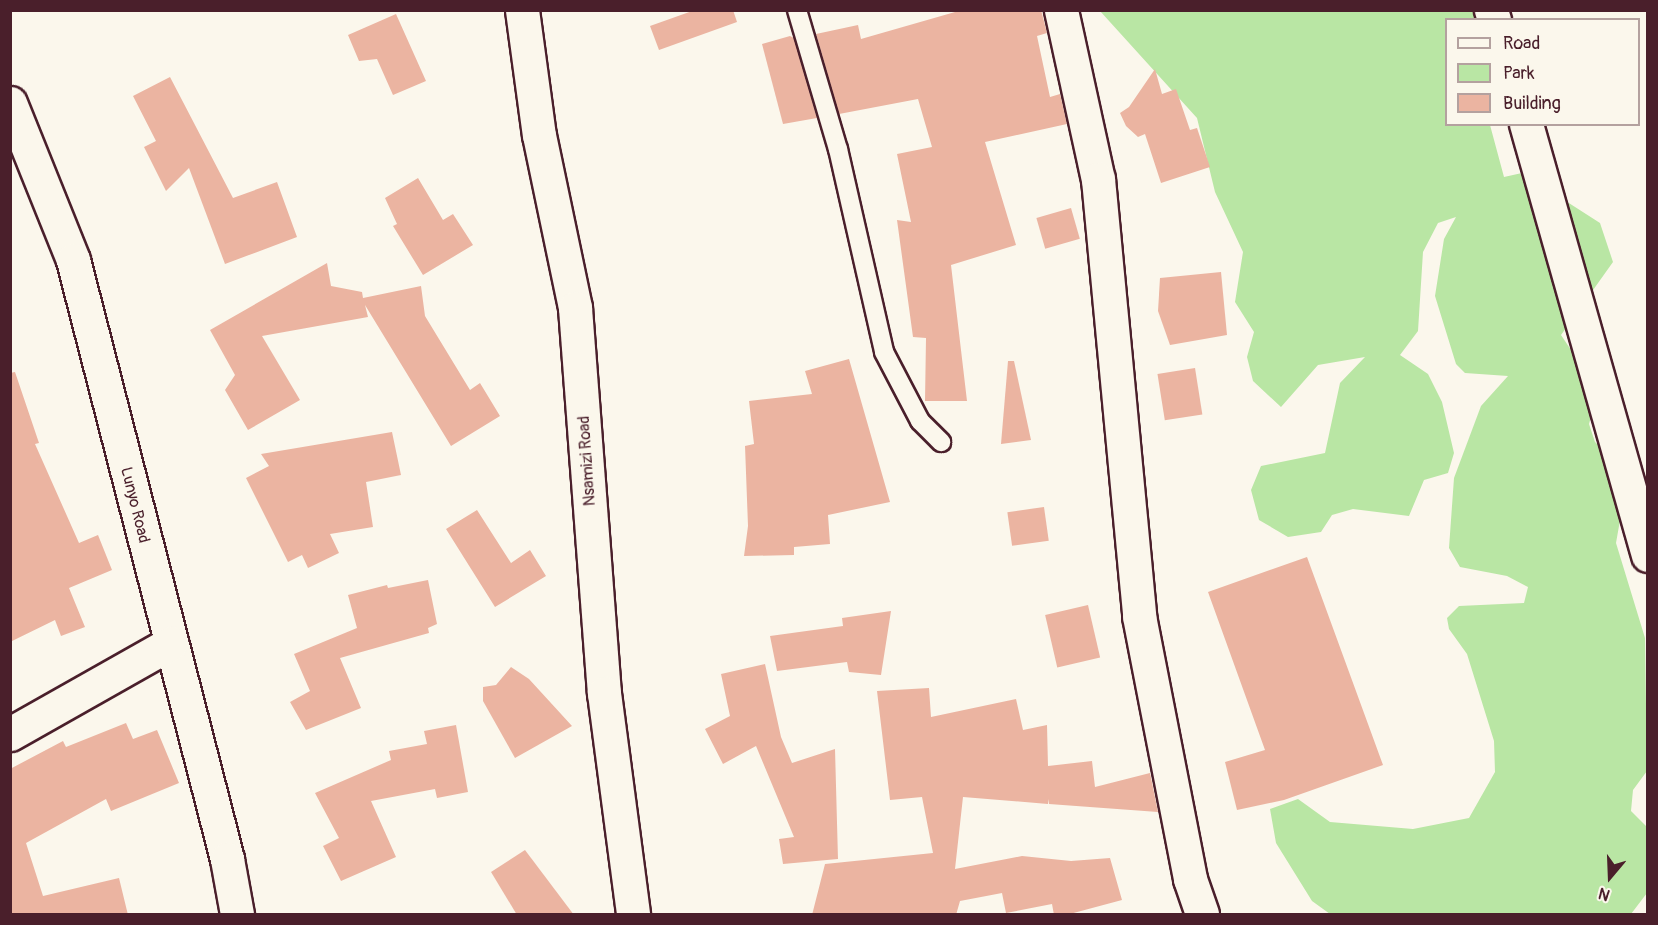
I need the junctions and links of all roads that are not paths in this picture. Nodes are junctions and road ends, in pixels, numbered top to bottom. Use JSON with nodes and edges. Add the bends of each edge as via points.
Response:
{"nodes":[{"id":1,"x":522,"y":10,"type":"edge"},
{"id":2,"x":798,"y":10,"type":"edge"},
{"id":3,"x":1061,"y":10,"type":"edge"},
{"id":4,"x":10,"y":103,"type":"edge"},
{"id":5,"x":1527,"y":126,"type":"edge"},
{"id":6,"x":941,"y":442,"type":"dead end"},
{"id":7,"x":1647,"y":555,"type":"edge"},
{"id":8,"x":171,"y":643,"type":"junction"},
{"id":9,"x":10,"y":734,"type":"edge"},
{"id":10,"x":237,"y":915,"type":"edge"},
{"id":11,"x":633,"y":915,"type":"edge"},
{"id":12,"x":1202,"y":915,"type":"edge"}],
"edges":[{"from":1,"to":11,"type":"street","name":"Nsamizi Road","via":[[539,135],[575,308],[604,693]]},
{"from":2,"to":6,"type":"lane","via":[[838,149],[884,352],[920,421]]},
{"from":3,"to":12,"type":"street","via":[[1098,179],[1139,616],[1190,879]]},
{"from":4,"to":8,"type":"street","name":"Lunyo Road","via":[[73,260]]},
{"from":5,"to":7,"type":"street"},
{"from":8,"to":9,"type":"street"},
{"from":8,"to":10,"type":"street","name":"Lunyo Road","via":[[227,859]]}]}
